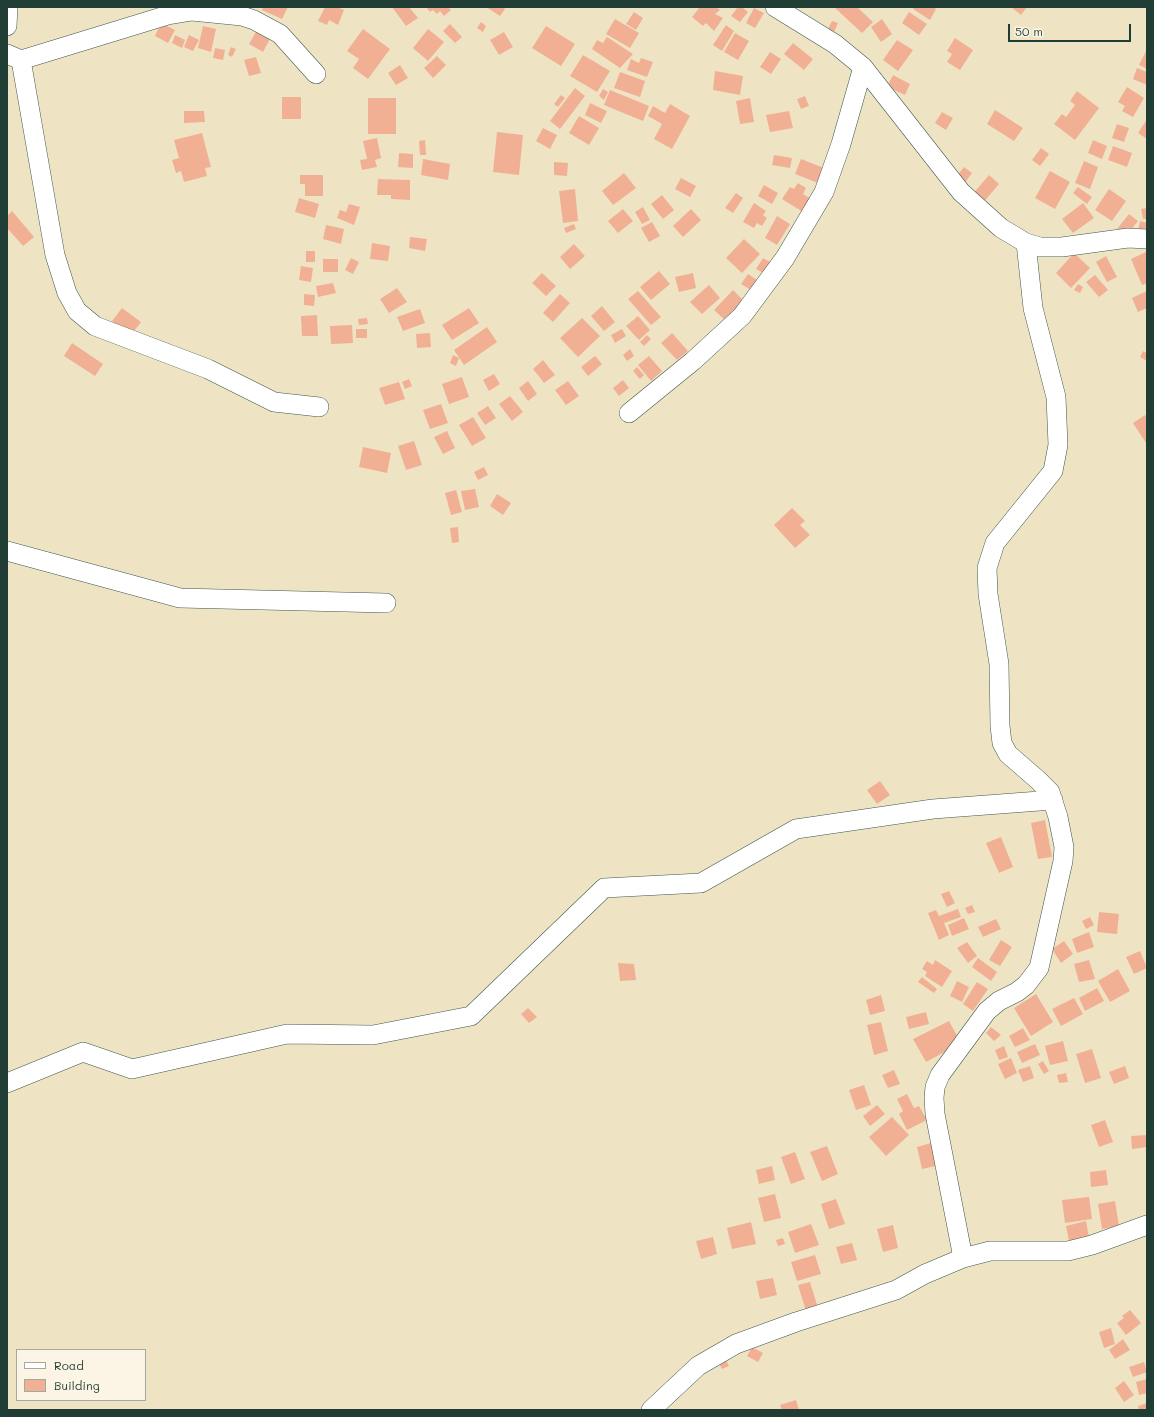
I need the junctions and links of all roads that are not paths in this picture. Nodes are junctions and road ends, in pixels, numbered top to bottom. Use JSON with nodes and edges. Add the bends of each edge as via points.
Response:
{"nodes":[{"id":1,"x":8,"y":7,"type":"edge"},
{"id":2,"x":775,"y":7,"type":"edge"},
{"id":3,"x":7,"y":26,"type":"edge"},
{"id":4,"x":14,"y":57,"type":"edge"},
{"id":5,"x":862,"y":67,"type":"junction"},
{"id":6,"x":316,"y":74,"type":"dead end"},
{"id":7,"x":1147,"y":239,"type":"edge"},
{"id":8,"x":1026,"y":244,"type":"junction"},
{"id":9,"x":319,"y":407,"type":"dead end"},
{"id":10,"x":629,"y":413,"type":"dead end"},
{"id":11,"x":7,"y":551,"type":"edge"},
{"id":12,"x":386,"y":603,"type":"dead end"},
{"id":13,"x":1053,"y":800,"type":"junction"},
{"id":14,"x":7,"y":1083,"type":"edge"},
{"id":15,"x":1147,"y":1225,"type":"edge"},
{"id":16,"x":963,"y":1258,"type":"junction"},
{"id":17,"x":651,"y":1410,"type":"edge"}],
"edges":[{"from":1,"to":3,"type":"street"},
{"from":2,"to":5,"type":"street","via":[[835,44]]},
{"from":4,"to":6,"type":"street","via":[[168,15],[192,11],[242,16],[254,20],[280,34]]},
{"from":4,"to":9,"type":"street","via":[[55,255],[67,293],[77,311],[95,326],[208,369],[274,402]]},
{"from":5,"to":8,"type":"street","via":[[961,192],[1001,228]]},
{"from":5,"to":10,"type":"street","via":[[842,144],[824,192],[785,258],[742,316],[693,361]]},
{"from":7,"to":8,"type":"street","via":[[1128,238],[1062,247]]},
{"from":8,"to":13,"type":"street","via":[[1033,308],[1056,397],[1058,445],[1053,470],[994,543],[987,568],[988,594],[999,664],[1002,743],[1008,754],[1044,785]]},
{"from":11,"to":12,"type":"street","via":[[180,598]]},
{"from":13,"to":14,"type":"street","via":[[932,809],[796,830],[701,883],[604,888],[471,1016],[373,1035],[287,1034],[132,1069],[83,1052]]},
{"from":13,"to":16,"type":"street","via":[[1064,847],[1063,861],[1039,968],[1018,992],[999,1001],[987,1011],[940,1075],[935,1087],[935,1114]]},
{"from":15,"to":16,"type":"street","via":[[1068,1251],[990,1251]]},
{"from":16,"to":17,"type":"street","via":[[896,1290],[789,1324],[736,1344],[698,1366]]}]}
